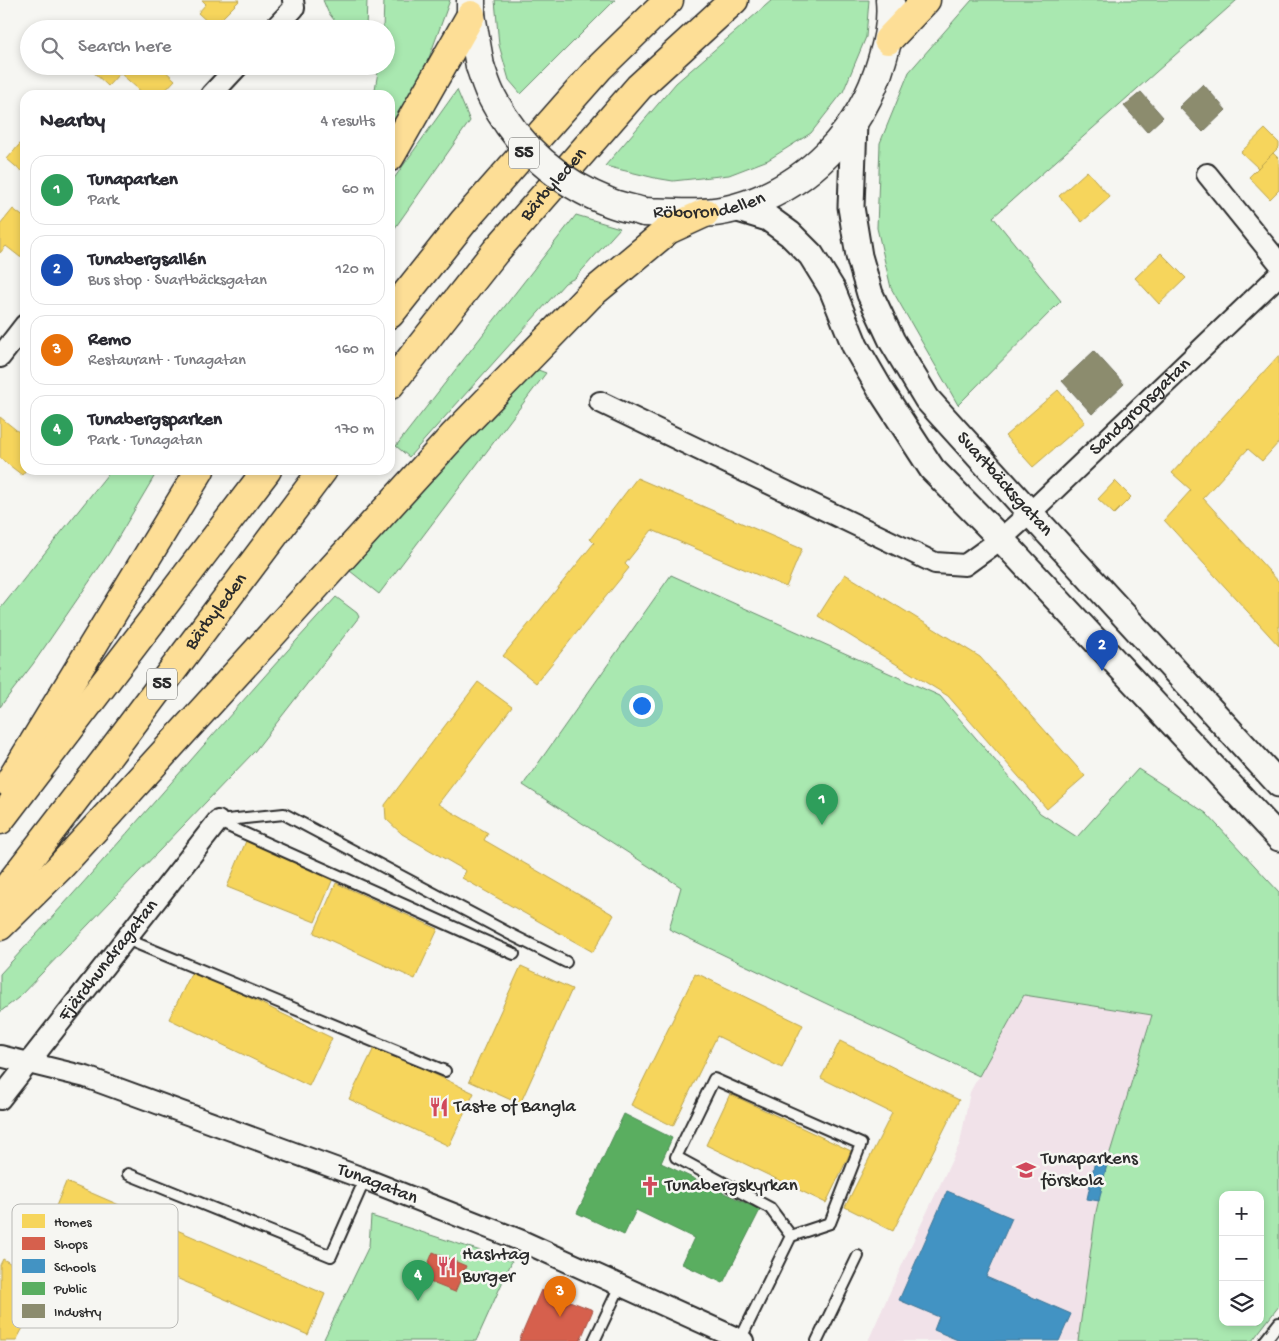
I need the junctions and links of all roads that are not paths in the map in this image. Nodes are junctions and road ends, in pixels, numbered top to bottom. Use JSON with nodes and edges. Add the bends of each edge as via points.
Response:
{"nodes":[{"id":1,"x":293,"y":0,"type":"edge"},
{"id":2,"x":669,"y":0,"type":"edge"},
{"id":3,"x":734,"y":0,"type":"edge"},
{"id":4,"x":890,"y":0,"type":"edge"},
{"id":5,"x":926,"y":0,"type":"edge"},
{"id":6,"x":471,"y":7,"type":"edge"},
{"id":7,"x":283,"y":20,"type":"edge"},
{"id":8,"x":888,"y":40,"type":"junction"},
{"id":9,"x":230,"y":75,"type":"edge"},
{"id":10,"x":216,"y":90,"type":"edge"},
{"id":11,"x":854,"y":123,"type":"junction"},
{"id":12,"x":395,"y":148,"type":"edge"},
{"id":13,"x":1207,"y":174,"type":"dead end"},
{"id":14,"x":735,"y":208,"type":"junction"},
{"id":15,"x":705,"y":213,"type":"junction"},
{"id":16,"x":1279,"y":263,"type":"edge"},
{"id":17,"x":1279,"y":275,"type":"edge"},
{"id":18,"x":395,"y":308,"type":"edge"},
{"id":19,"x":20,"y":331,"type":"edge"},
{"id":20,"x":0,"y":357,"type":"edge"},
{"id":21,"x":395,"y":379,"type":"edge"},
{"id":22,"x":600,"y":402,"type":"dead end"},
{"id":23,"x":197,"y":475,"type":"edge"},
{"id":24,"x":263,"y":475,"type":"edge"},
{"id":25,"x":319,"y":475,"type":"edge"},
{"id":26,"x":1030,"y":513,"type":"junction"},
{"id":27,"x":1001,"y":539,"type":"junction"},
{"id":28,"x":1279,"y":784,"type":"edge"},
{"id":29,"x":0,"y":798,"type":"edge"},
{"id":30,"x":0,"y":820,"type":"edge"},
{"id":31,"x":218,"y":821,"type":"junction"},
{"id":32,"x":1279,"y":838,"type":"edge"},
{"id":33,"x":0,"y":897,"type":"edge"},
{"id":34,"x":0,"y":926,"type":"edge"},
{"id":35,"x":126,"y":939,"type":"junction"},
{"id":36,"x":514,"y":954,"type":"dead end"},
{"id":37,"x":566,"y":962,"type":"dead end"},
{"id":38,"x":0,"y":1056,"type":"edge"},
{"id":39,"x":29,"y":1062,"type":"junction"},
{"id":40,"x":445,"y":1071,"type":"dead end"},
{"id":41,"x":0,"y":1099,"type":"edge"},
{"id":42,"x":128,"y":1174,"type":"dead end"},
{"id":43,"x":365,"y":1179,"type":"junction"},
{"id":44,"x":791,"y":1236,"type":"junction"},
{"id":45,"x":858,"y":1256,"type":"dead end"},
{"id":46,"x":620,"y":1286,"type":"junction"},
{"id":47,"x":1279,"y":1323,"type":"edge"},
{"id":48,"x":742,"y":1340,"type":"edge"},
{"id":49,"x":594,"y":1341,"type":"edge"},
{"id":50,"x":817,"y":1341,"type":"edge"},
{"id":51,"x":1265,"y":1341,"type":"edge"}],
"edges":[{"from":1,"to":7,"type":"street","via":[[294,8]]},
{"from":2,"to":18,"type":"main road","number":"55","via":[[599,68],[464,221]]},
{"from":3,"to":21,"type":"main road","name":"Bärbyleden","number":"55","via":[[639,87],[495,252]]},
{"from":4,"to":8,"type":"main road","name":"Röborondellen"},
{"from":5,"to":8,"type":"main road"},
{"from":6,"to":12,"type":"main road"},
{"from":6,"to":15,"type":"main road","name":"Röborondellen","bridge":true,"via":[[480,66],[492,97],[508,125],[529,151],[582,190],[612,204],[644,212]]},
{"from":8,"to":11,"type":"main road","name":"Röborondellen","via":[[876,83]]},
{"from":9,"to":10,"type":"street"},
{"from":11,"to":14,"type":"main road","name":"Röborondellen","via":[[831,152],[802,176],[770,195]]},
{"from":11,"to":26,"type":"street","name":"Svartbäcksgatan","via":[[850,207],[870,294],[892,341],[927,399]]},
{"from":13,"to":16,"type":"street"},
{"from":14,"to":15,"type":"main road","name":"Röborondellen"},
{"from":14,"to":27,"type":"street","name":"Svartbäcksgatan","via":[[768,218],[811,255],[832,289],[855,346],[932,468]]},
{"from":15,"to":34,"type":"main road","via":[[668,230],[583,302],[454,434],[60,867]]},
{"from":17,"to":26,"type":"street","name":"Sandgropsgatan"},
{"from":19,"to":20,"type":"street"},
{"from":22,"to":27,"type":"street","name":"Svartbäcksgatan","via":[[935,563],[965,565]]},
{"from":23,"to":29,"type":"main road"},
{"from":24,"to":30,"type":"main road","number":"55"},
{"from":25,"to":33,"type":"main road","name":"Bärbyleden","number":"55"},
{"from":26,"to":27,"type":"street","name":"Sandgropsgatan"},
{"from":26,"to":28,"type":"street","name":"Svartbäcksgatan"},
{"from":27,"to":32,"type":"street","name":"Svartbäcksgatan"},
{"from":31,"to":35,"type":"street","name":"Fjärdhundragatan"},
{"from":31,"to":36,"type":"lane"},
{"from":31,"to":37,"type":"lane","via":[[284,814]]},
{"from":35,"to":39,"type":"street","name":"Fjärdhundragatan"},
{"from":35,"to":40,"type":"lane"},
{"from":38,"to":39,"type":"street","name":"Tunagatan"},
{"from":39,"to":41,"type":"street","name":"Fjärdhundragatan"},
{"from":39,"to":43,"type":"street","name":"Tunagatan","via":[[86,1077]]},
{"from":42,"to":43,"type":"lane","via":[[330,1256]]},
{"from":43,"to":46,"type":"street","name":"Tunagatan","via":[[522,1241]]},
{"from":44,"to":44,"type":"lane","via":[[830,1223],[861,1144],[714,1079],[676,1158],[770,1208]]},
{"from":44,"to":48,"type":"lane"},
{"from":45,"to":50,"type":"lane"},
{"from":46,"to":48,"type":"street","name":"Tunagatan"},
{"from":46,"to":49,"type":"lane"},
{"from":47,"to":51,"type":"lane"}]}
